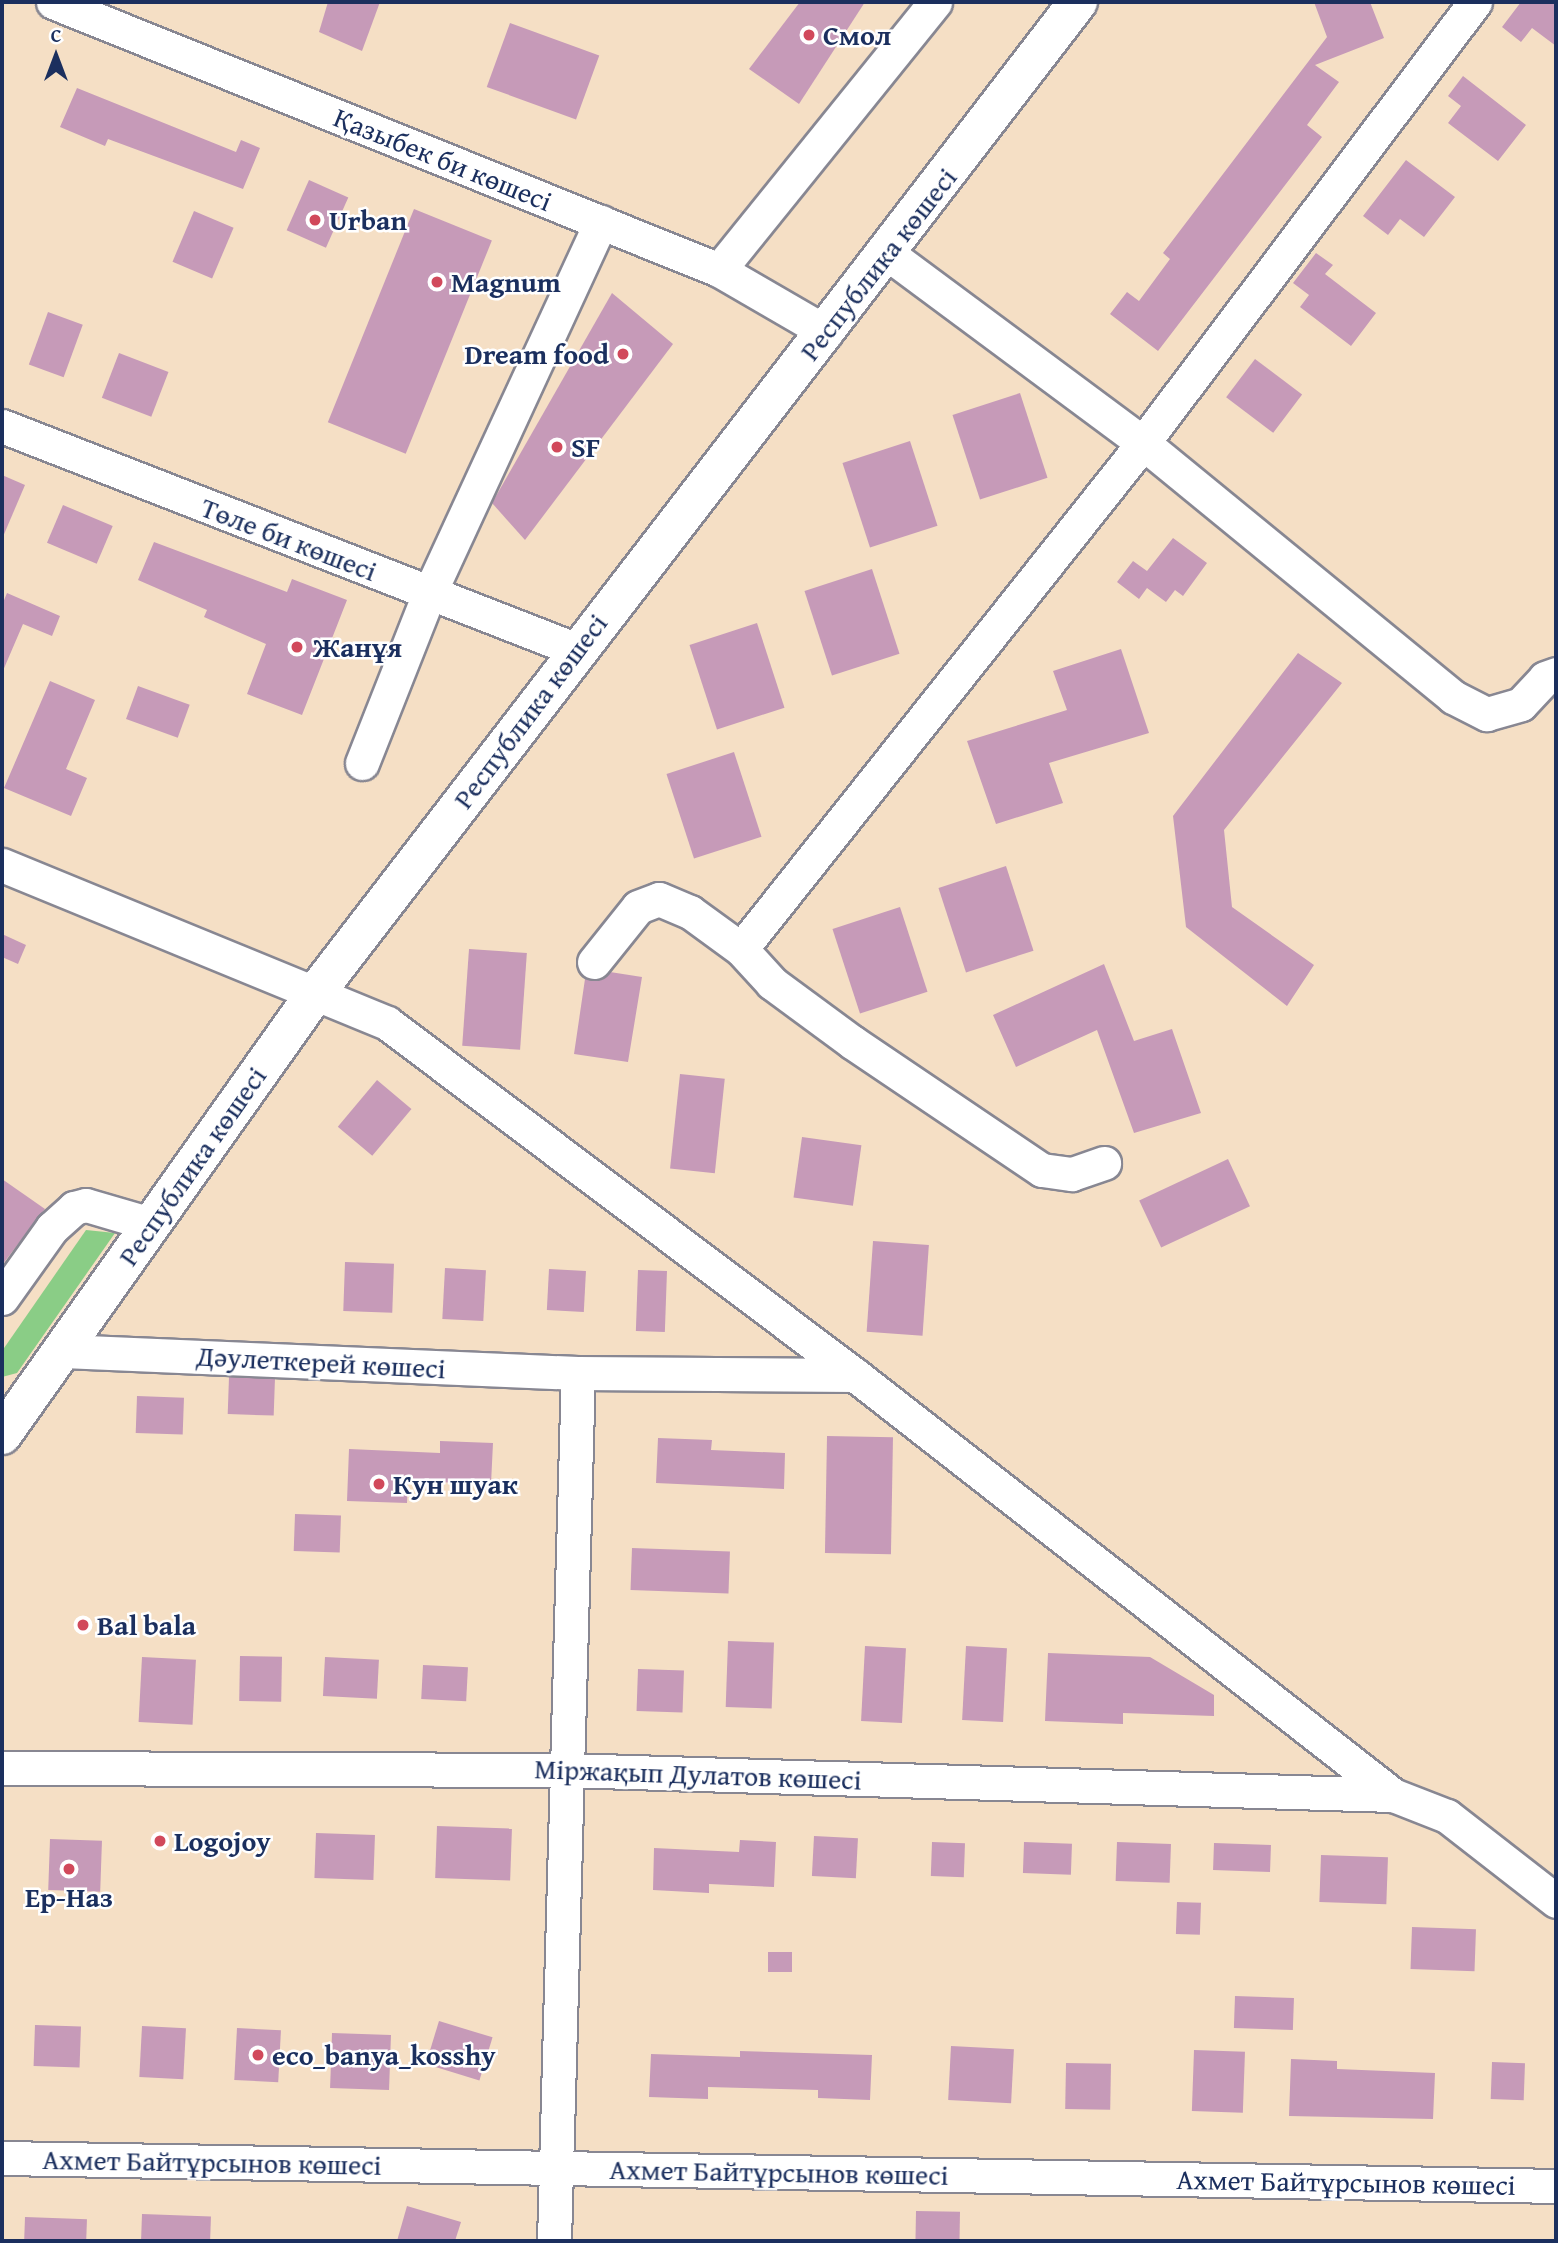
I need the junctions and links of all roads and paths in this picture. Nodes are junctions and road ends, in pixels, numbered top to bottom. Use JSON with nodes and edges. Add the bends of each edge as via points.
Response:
{"nodes":[{"id":1,"x":52,"y":2,"type":"edge"},
{"id":2,"x":935,"y":2,"type":"edge"},
{"id":3,"x":1076,"y":2,"type":"edge"},
{"id":4,"x":1475,"y":2,"type":"edge"},
{"id":5,"x":601,"y":222,"type":"junction"},
{"id":6,"x":887,"y":253,"type":"junction"},
{"id":7,"x":719,"y":270,"type":"junction"},
{"id":8,"x":826,"y":332,"type":"junction"},
{"id":9,"x":2,"y":426,"type":"edge"},
{"id":10,"x":1143,"y":443,"type":"junction"},
{"id":11,"x":429,"y":594,"type":"junction"},
{"id":12,"x":577,"y":650,"type":"junction"},
{"id":13,"x":1556,"y":674,"type":"edge"},
{"id":14,"x":362,"y":763,"type":"dead end"},
{"id":15,"x":2,"y":865,"type":"edge"},
{"id":16,"x":741,"y":949,"type":"junction"},
{"id":17,"x":594,"y":962,"type":"dead end"},
{"id":18,"x":314,"y":995,"type":"junction"},
{"id":19,"x":1104,"y":1163,"type":"dead end"},
{"id":20,"x":151,"y":1224,"type":"junction"},
{"id":21,"x":2,"y":1298,"type":"edge"},
{"id":22,"x":63,"y":1350,"type":"junction"},
{"id":23,"x":578,"y":1373,"type":"junction"},
{"id":24,"x":855,"y":1375,"type":"junction"},
{"id":25,"x":6,"y":1419,"type":"edge"},
{"id":26,"x":2,"y":1768,"type":"edge"},
{"id":27,"x":565,"y":1770,"type":"junction"},
{"id":28,"x":1394,"y":1795,"type":"junction"},
{"id":29,"x":1556,"y":1901,"type":"edge"},
{"id":30,"x":2,"y":2158,"type":"edge"},
{"id":31,"x":559,"y":2168,"type":"junction"},
{"id":32,"x":1556,"y":2186,"type":"edge"},
{"id":33,"x":554,"y":2241,"type":"edge"}],
"edges":[{"from":1,"to":5,"type":"street","name":"Қазыбек би көшесі"},
{"from":2,"to":7,"type":"street"},
{"from":3,"to":6,"type":"main road","name":"Республика көшесі"},
{"from":4,"to":10,"type":"street"},
{"from":5,"to":7,"type":"street","name":"Қазыбек би көшесі"},
{"from":5,"to":11,"type":"street"},
{"from":6,"to":8,"type":"main road","name":"Республика көшесі"},
{"from":6,"to":10,"type":"street"},
{"from":7,"to":8,"type":"street","name":"Қазыбек би көшесі"},
{"from":8,"to":12,"type":"main road","name":"Республика көшесі"},
{"from":9,"to":11,"type":"street","name":"Төле би көшесі"},
{"from":10,"to":13,"type":"street","via":[[1452,697],[1487,714],[1521,704],[1545,678]]},
{"from":10,"to":16,"type":"street"},
{"from":11,"to":12,"type":"street","name":"Төле би көшесі"},
{"from":11,"to":14,"type":"street"},
{"from":12,"to":18,"type":"main road","name":"Республика көшесі"},
{"from":15,"to":18,"type":"street"},
{"from":16,"to":17,"type":"street","via":[[690,912],[659,899],[638,907]]},
{"from":16,"to":19,"type":"street","via":[[772,983],[852,1042],[1042,1170],[1072,1174]]},
{"from":18,"to":20,"type":"main road","name":"Республика көшесі"},
{"from":18,"to":24,"type":"street","via":[[387,1023]]},
{"from":20,"to":21,"type":"street","via":[[86,1205],[74,1208],[52,1228]]},
{"from":20,"to":22,"type":"main road","name":"Республика көшесі"},
{"from":22,"to":23,"type":"street","name":"Дәулеткерей көшесі"},
{"from":22,"to":25,"type":"main road","name":"Республика көшесі"},
{"from":23,"to":24,"type":"street","name":"Дәулеткерей көшесі"},
{"from":23,"to":27,"type":"street"},
{"from":24,"to":28,"type":"street"},
{"from":26,"to":27,"type":"street","name":"Міржақып Дулатов көшесі"},
{"from":27,"to":28,"type":"street","name":"Міржақып Дулатов көшесі"},
{"from":27,"to":31,"type":"street"},
{"from":28,"to":29,"type":"street","via":[[1447,1816]]},
{"from":30,"to":31,"type":"street","name":"Ахмет Байтұрсынов көшесі"},
{"from":31,"to":32,"type":"street","name":"Ахмет Байтұрсынов көшесі"},
{"from":31,"to":33,"type":"street"}]}
